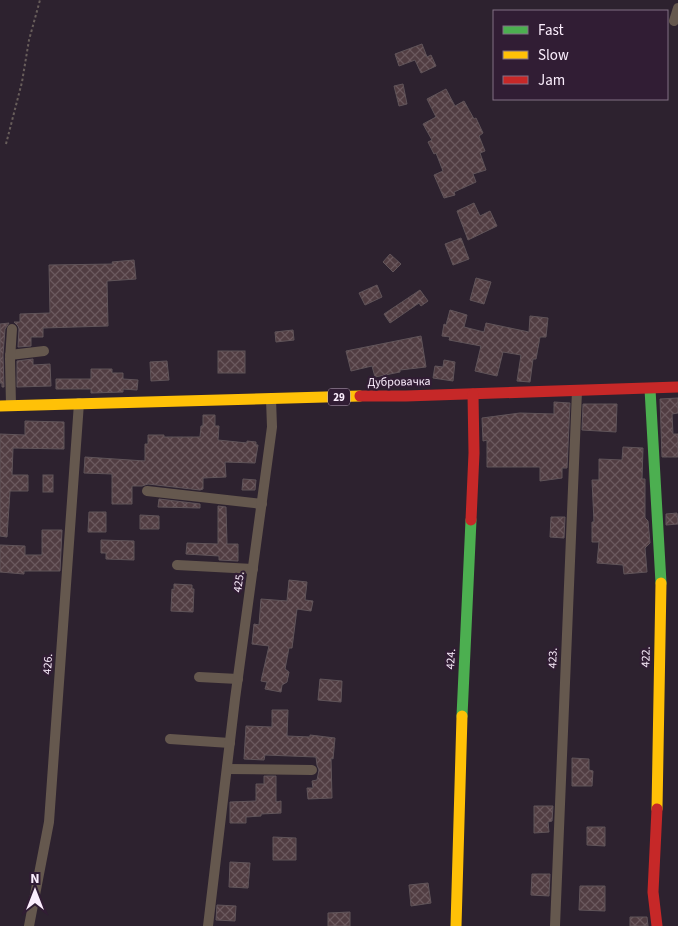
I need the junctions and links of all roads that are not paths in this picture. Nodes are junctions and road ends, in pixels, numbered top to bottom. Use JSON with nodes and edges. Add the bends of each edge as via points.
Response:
{"nodes":[{"id":1,"x":678,"y":8,"type":"edge"},
{"id":2,"x":674,"y":21,"type":"dead end"},
{"id":3,"x":12,"y":329,"type":"dead end"},
{"id":4,"x":44,"y":351,"type":"dead end"},
{"id":5,"x":10,"y":355,"type":"junction"},
{"id":6,"x":678,"y":388,"type":"edge"},
{"id":7,"x":650,"y":389,"type":"junction"},
{"id":8,"x":577,"y":391,"type":"junction"},
{"id":9,"x":472,"y":394,"type":"junction"},
{"id":10,"x":271,"y":399,"type":"junction"},
{"id":11,"x":79,"y":403,"type":"junction"},
{"id":12,"x":6,"y":405,"type":"edge"},
{"id":13,"x":147,"y":491,"type":"dead end"},
{"id":14,"x":262,"y":504,"type":"junction"},
{"id":15,"x":177,"y":565,"type":"dead end"},
{"id":16,"x":253,"y":570,"type":"junction"},
{"id":17,"x":199,"y":677,"type":"dead end"},
{"id":18,"x":238,"y":679,"type":"junction"},
{"id":19,"x":170,"y":739,"type":"dead end"},
{"id":20,"x":230,"y":743,"type":"junction"},
{"id":21,"x":227,"y":769,"type":"junction"},
{"id":22,"x":312,"y":770,"type":"dead end"},
{"id":23,"x":29,"y":926,"type":"edge"},
{"id":24,"x":208,"y":926,"type":"edge"},
{"id":25,"x":456,"y":926,"type":"edge"},
{"id":26,"x":555,"y":926,"type":"edge"},
{"id":27,"x":657,"y":926,"type":"edge"}],
"edges":[{"from":1,"to":2,"type":"street"},
{"from":3,"to":5,"type":"street"},
{"from":4,"to":5,"type":"street"},
{"from":5,"to":12,"type":"street"},
{"from":6,"to":7,"type":"street","name":"Дубровачка","number":"29"},
{"from":7,"to":8,"type":"street","name":"Дубровачка","number":"29"},
{"from":7,"to":27,"type":"street","name":"422.","via":[[661,590],[658,829],[654,892]]},
{"from":8,"to":9,"type":"street","name":"Дубровачка","number":"29"},
{"from":8,"to":26,"type":"street","name":"423."},
{"from":9,"to":10,"type":"street","name":"Дубровачка","number":"29"},
{"from":9,"to":25,"type":"street","name":"424.","via":[[474,453]]},
{"from":10,"to":11,"type":"street","name":"Дубровачка","number":"29"},
{"from":10,"to":14,"type":"street","name":"425.","via":[[272,426]]},
{"from":11,"to":12,"type":"street","name":"Дубровачка","number":"29"},
{"from":11,"to":23,"type":"street","name":"426.","via":[[49,822]]},
{"from":13,"to":14,"type":"street"},
{"from":14,"to":16,"type":"street","name":"425."},
{"from":15,"to":16,"type":"street"},
{"from":16,"to":18,"type":"street","name":"425."},
{"from":17,"to":18,"type":"street"},
{"from":18,"to":20,"type":"street","name":"425."},
{"from":19,"to":20,"type":"street"},
{"from":20,"to":21,"type":"street","name":"425."},
{"from":21,"to":22,"type":"street"},
{"from":21,"to":24,"type":"street","name":"425."}]}
